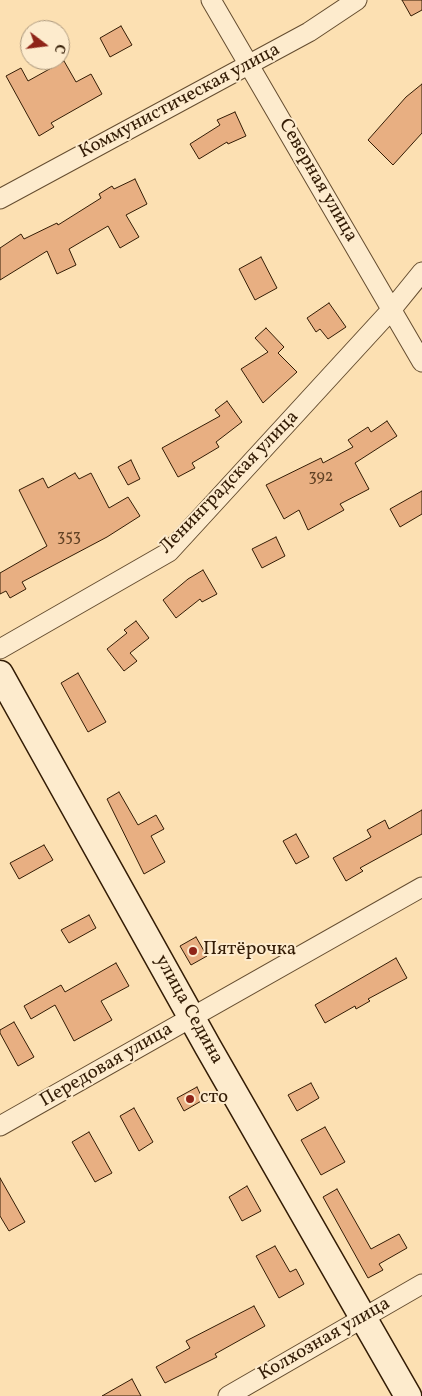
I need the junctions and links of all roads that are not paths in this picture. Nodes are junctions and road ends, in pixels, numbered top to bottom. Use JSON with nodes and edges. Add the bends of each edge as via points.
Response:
{"nodes":[{"id":1,"x":211,"y":0,"type":"edge"},
{"id":2,"x":357,"y":0,"type":"edge"},
{"id":3,"x":248,"y":64,"type":"junction"},
{"id":4,"x":0,"y":199,"type":"edge"},
{"id":5,"x":422,"y":272,"type":"edge"},
{"id":6,"x":392,"y":309,"type":"junction"},
{"id":7,"x":422,"y":362,"type":"edge"},
{"id":8,"x":0,"y":648,"type":"edge"},
{"id":9,"x":0,"y":674,"type":"edge"},
{"id":10,"x":422,"y":887,"type":"edge"},
{"id":11,"x":192,"y":1018,"type":"junction"},
{"id":12,"x":0,"y":1126,"type":"edge"},
{"id":13,"x":422,"y":1284,"type":"edge"},
{"id":14,"x":362,"y":1319,"type":"junction"},
{"id":15,"x":228,"y":1396,"type":"edge"},
{"id":16,"x":408,"y":1396,"type":"edge"}],
"edges":[{"from":1,"to":3,"type":"street","name":"Северная улица"},
{"from":2,"to":3,"type":"street","name":"Коммунистическая улица","via":[[309,32]]},
{"from":3,"to":4,"type":"street","name":"Коммунистическая улица"},
{"from":3,"to":6,"type":"street","name":"Северная улица"},
{"from":5,"to":6,"type":"street","name":"Ленинградская улица"},
{"from":6,"to":7,"type":"street","name":"Северная улица"},
{"from":6,"to":8,"type":"street","name":"Ленинградская улица","via":[[169,552]]},
{"from":9,"to":11,"type":"main road","name":"улица Седина"},
{"from":10,"to":11,"type":"street","name":"Передовая улица"},
{"from":11,"to":12,"type":"street","name":"Передовая улица"},
{"from":11,"to":14,"type":"main road","name":"улица Седина"},
{"from":13,"to":14,"type":"street","name":"Колхозная улица"},
{"from":14,"to":15,"type":"street","name":"Колхозная улица"},
{"from":14,"to":16,"type":"main road","name":"улица Седина"}]}
